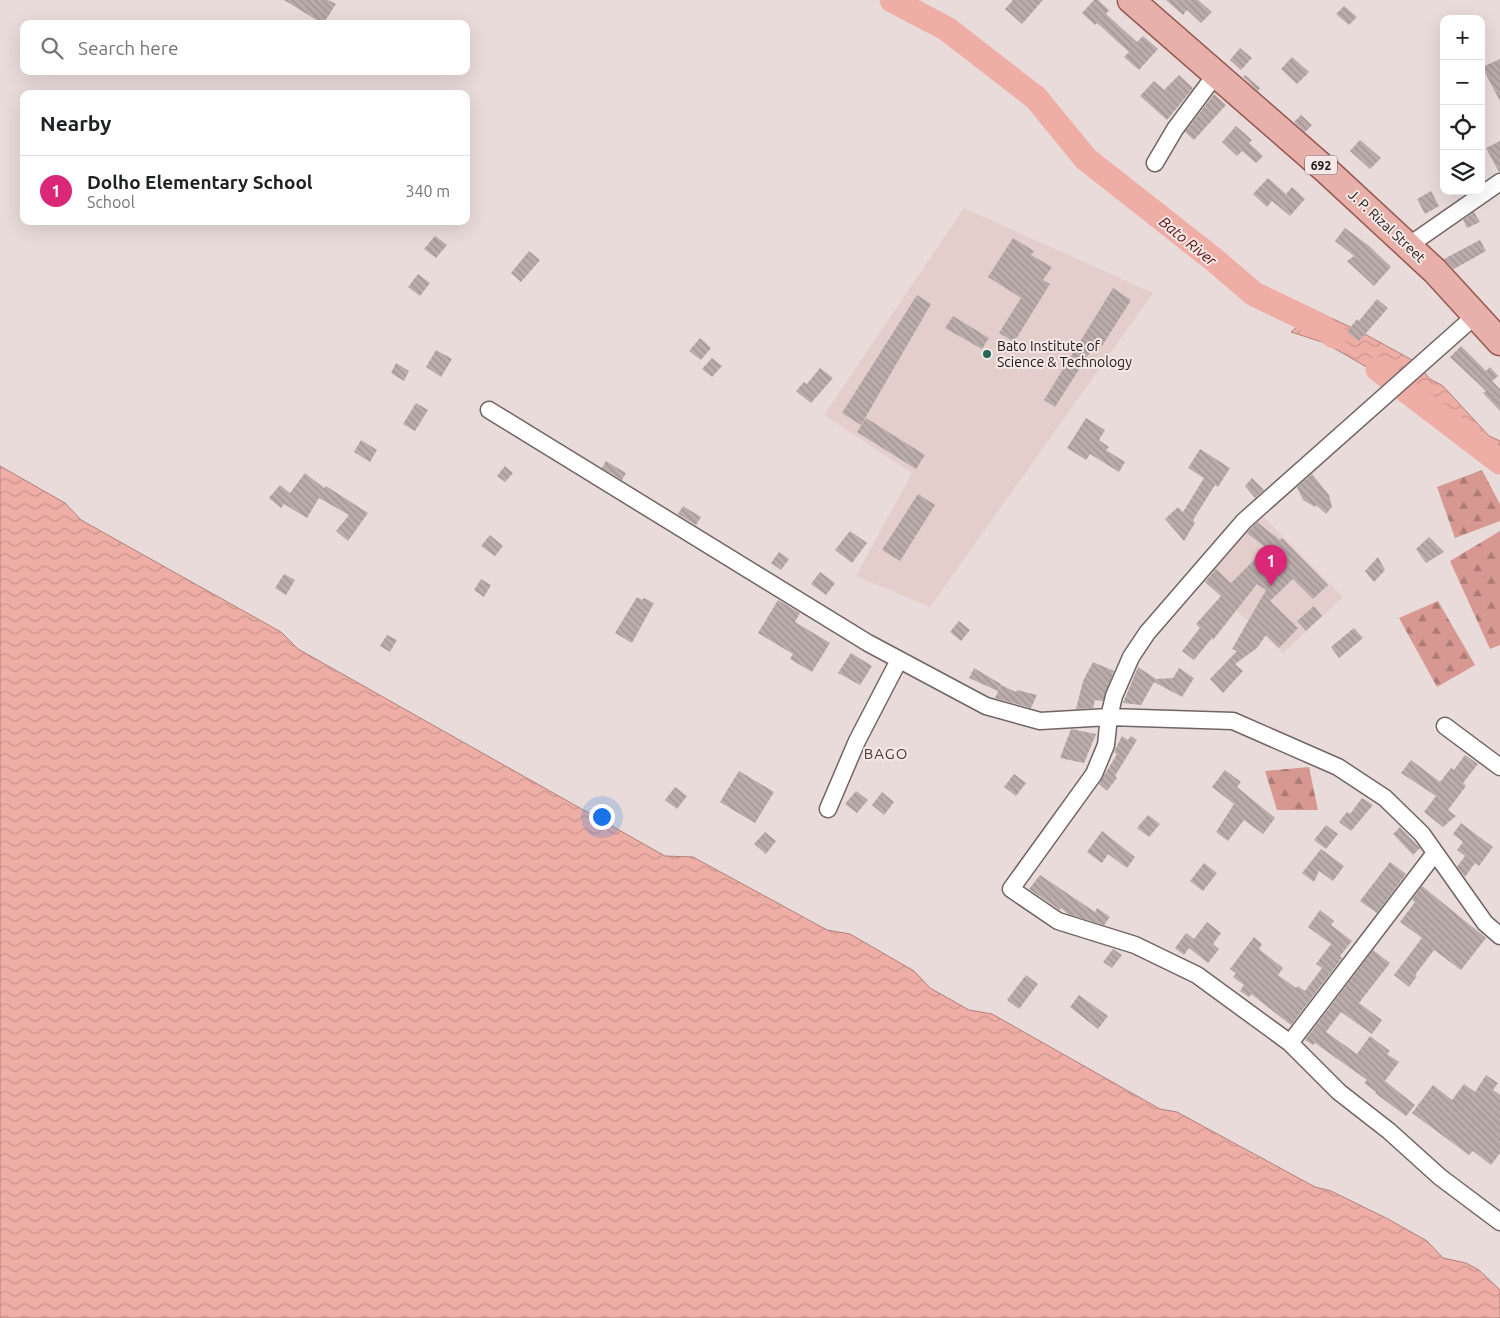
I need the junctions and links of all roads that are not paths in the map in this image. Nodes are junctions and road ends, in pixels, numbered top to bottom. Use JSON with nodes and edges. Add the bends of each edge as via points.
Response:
{"nodes":[{"id":1,"x":1131,"y":0,"type":"edge"},
{"id":2,"x":1216,"y":74,"type":"junction"},
{"id":3,"x":1155,"y":163,"type":"dead end"},
{"id":4,"x":1500,"y":182,"type":"edge"},
{"id":5,"x":1408,"y":246,"type":"junction"},
{"id":6,"x":1476,"y":315,"type":"junction"},
{"id":7,"x":1500,"y":342,"type":"edge"},
{"id":8,"x":489,"y":410,"type":"dead end"},
{"id":9,"x":899,"y":660,"type":"junction"},
{"id":10,"x":1109,"y":717,"type":"junction"},
{"id":11,"x":1445,"y":726,"type":"dead end"},
{"id":12,"x":1500,"y":768,"type":"edge"},
{"id":13,"x":828,"y":809,"type":"dead end"},
{"id":14,"x":1435,"y":853,"type":"junction"},
{"id":15,"x":1500,"y":936,"type":"edge"},
{"id":16,"x":1290,"y":1043,"type":"junction"},
{"id":17,"x":1500,"y":1222,"type":"edge"}],
"edges":[{"from":1,"to":2,"type":"main road","name":"J. P. Rizal Street","number":"692"},
{"from":2,"to":3,"type":"street","via":[[1175,129]]},
{"from":2,"to":5,"type":"main road","name":"J. P. Rizal Street","number":"692"},
{"from":4,"to":5,"type":"street"},
{"from":5,"to":6,"type":"main road","name":"J. P. Rizal Street","number":"692"},
{"from":6,"to":7,"type":"main road","name":"J. P. Rizal Street","number":"692"},
{"from":6,"to":10,"type":"street","via":[[1244,521],[1147,633],[1131,657],[1114,696]]},
{"from":8,"to":9,"type":"street"},
{"from":9,"to":10,"type":"street","via":[[986,706],[1040,721]]},
{"from":9,"to":13,"type":"street","via":[[857,742]]},
{"from":10,"to":14,"type":"street","via":[[1233,721],[1346,772],[1385,798],[1422,834]]},
{"from":10,"to":16,"type":"street","via":[[1106,745],[1094,774],[1011,889],[1058,921],[1135,945],[1197,975]]},
{"from":11,"to":12,"type":"street"},
{"from":14,"to":15,"type":"street","via":[[1485,923]]},
{"from":14,"to":16,"type":"street"},
{"from":16,"to":17,"type":"street","via":[[1340,1092],[1440,1177]]}]}
